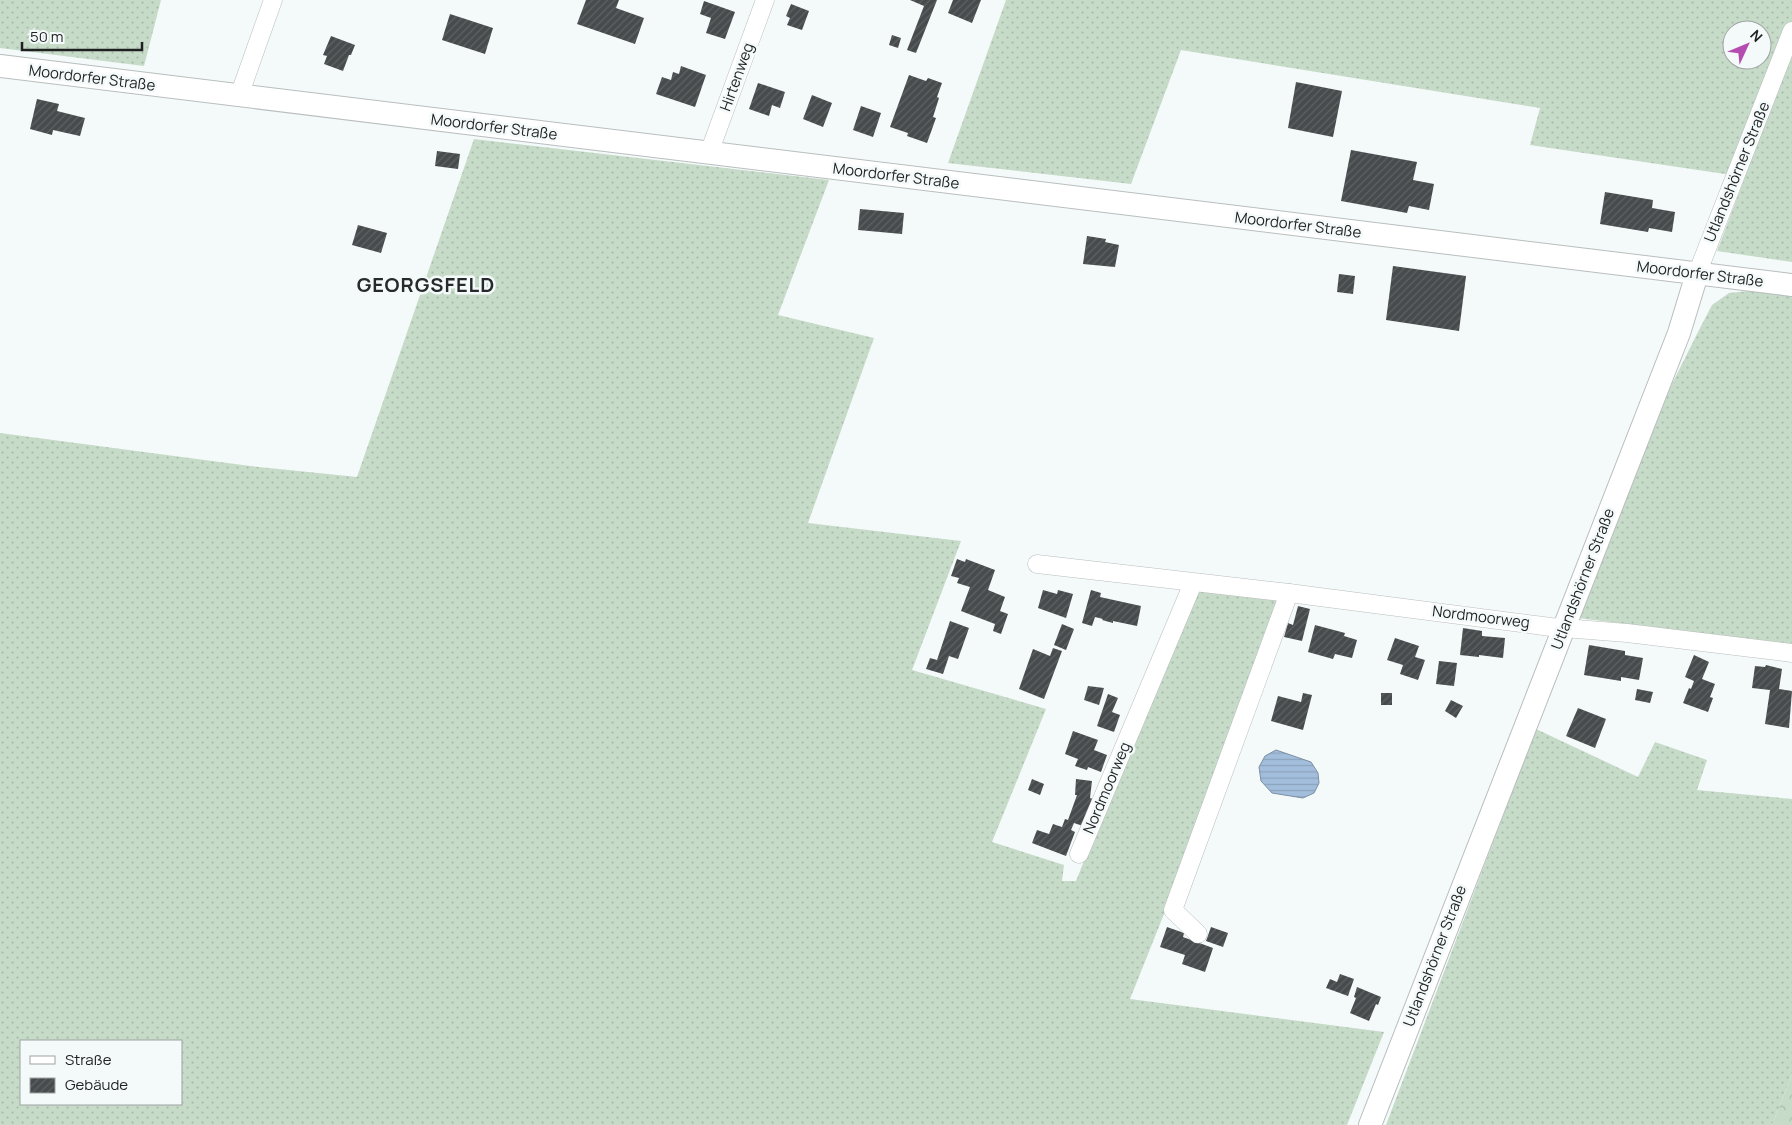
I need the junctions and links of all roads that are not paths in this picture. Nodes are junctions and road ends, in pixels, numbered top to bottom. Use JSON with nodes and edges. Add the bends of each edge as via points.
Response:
{"nodes":[{"id":1,"x":273,"y":0,"type":"edge"},
{"id":2,"x":765,"y":0,"type":"edge"},
{"id":3,"x":1792,"y":31,"type":"edge"},
{"id":4,"x":0,"y":66,"type":"edge"},
{"id":5,"x":239,"y":96,"type":"junction"},
{"id":6,"x":709,"y":153,"type":"junction"},
{"id":7,"x":1697,"y":274,"type":"junction"},
{"id":8,"x":1792,"y":286,"type":"edge"},
{"id":9,"x":1037,"y":564,"type":"dead end"},
{"id":10,"x":1193,"y":583,"type":"junction"},
{"id":11,"x":1289,"y":593,"type":"junction"},
{"id":12,"x":1563,"y":628,"type":"junction"},
{"id":13,"x":1792,"y":653,"type":"edge"},
{"id":14,"x":1079,"y":854,"type":"dead end"},
{"id":15,"x":1198,"y":934,"type":"dead end"},
{"id":16,"x":1370,"y":1125,"type":"edge"}],
"edges":[{"from":1,"to":5,"type":"street"},
{"from":2,"to":6,"type":"street","name":"Hirtenweg"},
{"from":3,"to":7,"type":"street","name":"Utlandshörner Straße"},
{"from":4,"to":5,"type":"street","name":"Moordorfer Straße"},
{"from":5,"to":6,"type":"street","name":"Moordorfer Straße"},
{"from":6,"to":7,"type":"street","name":"Moordorfer Straße"},
{"from":7,"to":8,"type":"street","name":"Moordorfer Straße"},
{"from":7,"to":12,"type":"street","name":"Utlandshörner Straße","via":[[1679,333]]},
{"from":9,"to":10,"type":"street","name":"Nordmoorweg"},
{"from":10,"to":11,"type":"street","name":"Nordmoorweg"},
{"from":10,"to":14,"type":"street","name":"Nordmoorweg"},
{"from":11,"to":12,"type":"street","name":"Nordmoorweg"},
{"from":11,"to":15,"type":"street","via":[[1174,910]]},
{"from":12,"to":13,"type":"street","name":"Nordmoorweg"},
{"from":12,"to":16,"type":"street","name":"Utlandshörner Straße"}]}
